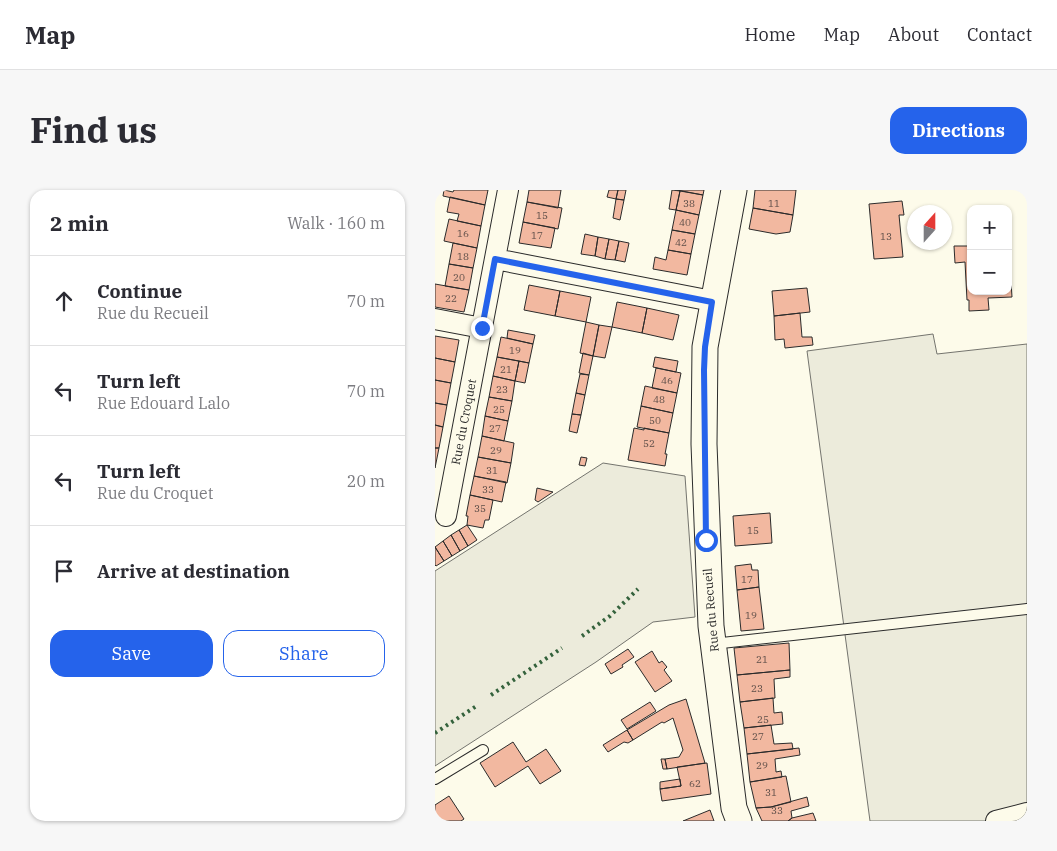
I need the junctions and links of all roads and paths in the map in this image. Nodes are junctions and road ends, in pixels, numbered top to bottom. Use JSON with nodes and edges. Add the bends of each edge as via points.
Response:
{"nodes":[{"id":1,"x":508,"y":190,"type":"edge"},
{"id":2,"x":734,"y":190,"type":"edge"},
{"id":3,"x":495,"y":259,"type":"junction"},
{"id":4,"x":712,"y":302,"type":"junction"},
{"id":5,"x":435,"y":319,"type":"edge"},
{"id":6,"x":482,"y":328,"type":"junction"},
{"id":7,"x":446,"y":516,"type":"dead end"},
{"id":8,"x":1027,"y":609,"type":"edge"},
{"id":9,"x":713,"y":644,"type":"junction"},
{"id":10,"x":483,"y":750,"type":"dead end"},
{"id":11,"x":435,"y":779,"type":"edge"},
{"id":12,"x":1027,"y":813,"type":"edge"},
{"id":13,"x":739,"y":821,"type":"edge"},
{"id":14,"x":996,"y":821,"type":"edge"}],
"edges":[{"from":1,"to":3,"type":"street","name":"Rue du Croquet"},
{"from":2,"to":4,"type":"street","name":"Rue du Recueil"},
{"from":3,"to":4,"type":"street"},
{"from":3,"to":6,"type":"street","name":"Rue du Croquet"},
{"from":4,"to":9,"type":"street","name":"Rue du Recueil","via":[[705,347],[704,444]]},
{"from":5,"to":6,"type":"street"},
{"from":6,"to":7,"type":"street","name":"Rue du Croquet"},
{"from":8,"to":9,"type":"lane"},
{"from":9,"to":13,"type":"street","name":"Rue du Recueil","via":[[734,808]]},
{"from":10,"to":11,"type":"lane"},
{"from":12,"to":14,"type":"street"}]}
